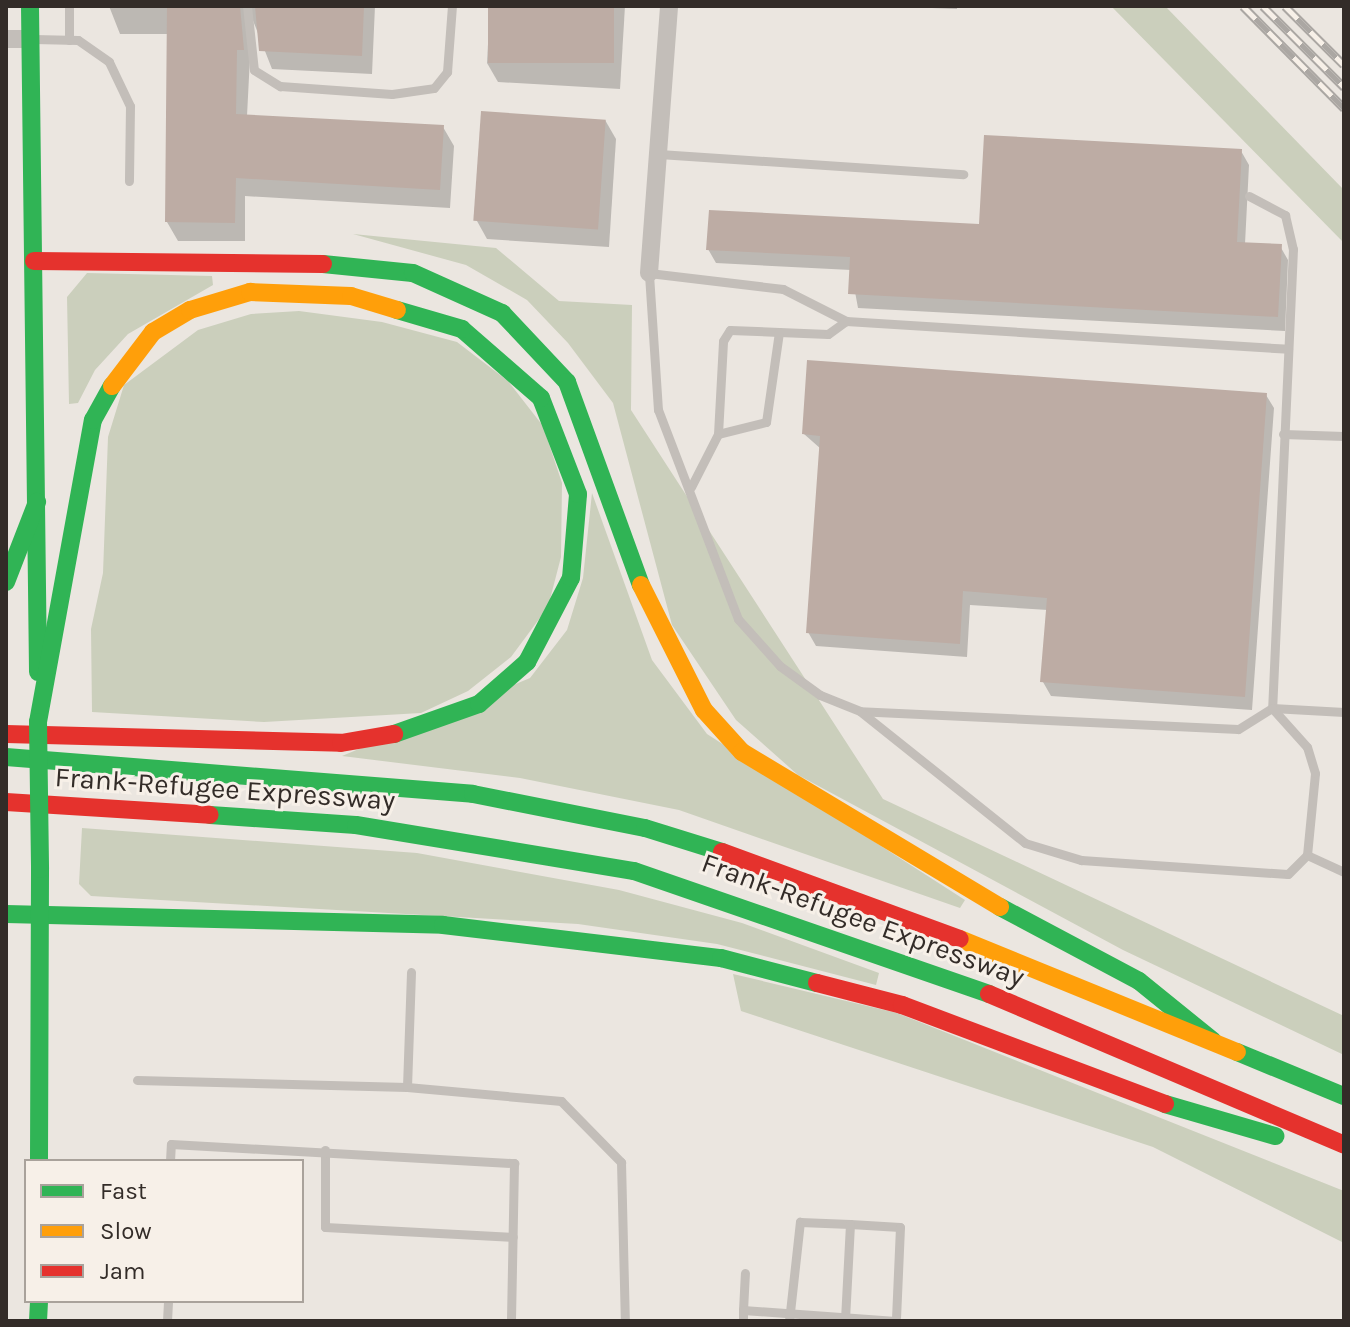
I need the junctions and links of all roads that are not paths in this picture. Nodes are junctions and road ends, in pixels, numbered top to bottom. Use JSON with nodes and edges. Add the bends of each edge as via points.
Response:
{"nodes":[{"id":1,"x":30,"y":6,"type":"edge"},
{"id":2,"x":69,"y":6,"type":"edge"},
{"id":3,"x":247,"y":6,"type":"edge"},
{"id":4,"x":452,"y":6,"type":"edge"},
{"id":5,"x":669,"y":6,"type":"edge"},
{"id":6,"x":6,"y":39,"type":"edge"},
{"id":7,"x":30,"y":39,"type":"junction"},
{"id":8,"x":69,"y":40,"type":"junction"},
{"id":9,"x":659,"y":154,"type":"junction"},
{"id":10,"x":963,"y":174,"type":"dead end"},
{"id":11,"x":129,"y":181,"type":"dead end"},
{"id":12,"x":1249,"y":196,"type":"dead end"},
{"id":13,"x":34,"y":261,"type":"junction"},
{"id":14,"x":649,"y":273,"type":"junction"},
{"id":15,"x":846,"y":321,"type":"junction"},
{"id":16,"x":779,"y":332,"type":"junction"},
{"id":17,"x":1288,"y":349,"type":"junction"},
{"id":18,"x":718,"y":434,"type":"junction"},
{"id":19,"x":1283,"y":434,"type":"junction"},
{"id":20,"x":1344,"y":436,"type":"edge"},
{"id":21,"x":691,"y":487,"type":"junction"},
{"id":22,"x":37,"y":502,"type":"junction"},
{"id":23,"x":6,"y":582,"type":"edge"},
{"id":24,"x":1272,"y":708,"type":"junction"},
{"id":25,"x":860,"y":711,"type":"junction"},
{"id":26,"x":1344,"y":712,"type":"edge"},
{"id":27,"x":38,"y":722,"type":"junction"},
{"id":28,"x":6,"y":734,"type":"edge"},
{"id":29,"x":6,"y":757,"type":"edge"},
{"id":30,"x":6,"y":802,"type":"edge"},
{"id":31,"x":1307,"y":855,"type":"junction"},
{"id":32,"x":1344,"y":872,"type":"edge"},
{"id":33,"x":6,"y":914,"type":"edge"},
{"id":34,"x":41,"y":915,"type":"junction"},
{"id":35,"x":411,"y":972,"type":"dead end"},
{"id":36,"x":1213,"y":1041,"type":"junction"},
{"id":37,"x":137,"y":1080,"type":"dead end"},
{"id":38,"x":407,"y":1087,"type":"junction"},
{"id":39,"x":1344,"y":1096,"type":"edge"},
{"id":40,"x":1344,"y":1145,"type":"edge"},
{"id":41,"x":325,"y":1150,"type":"junction"},
{"id":42,"x":1344,"y":1156,"type":"edge"},
{"id":43,"x":39,"y":1159,"type":"edge"},
{"id":44,"x":170,"y":1159,"type":"edge"},
{"id":45,"x":850,"y":1224,"type":"junction"},
{"id":46,"x":513,"y":1237,"type":"junction"},
{"id":47,"x":745,"y":1273,"type":"dead end"},
{"id":48,"x":743,"y":1310,"type":"junction"},
{"id":49,"x":789,"y":1317,"type":"edge"},
{"id":50,"x":846,"y":1318,"type":"edge"},
{"id":51,"x":896,"y":1319,"type":"edge"},
{"id":52,"x":511,"y":1321,"type":"edge"},
{"id":53,"x":625,"y":1321,"type":"edge"},
{"id":54,"x":743,"y":1321,"type":"edge"}],
"edges":[{"from":1,"to":7,"type":"main road"},
{"from":2,"to":8,"type":"lane"},
{"from":3,"to":4,"type":"lane","via":[[254,70],[280,86],[392,94],[434,88],[447,72]]},
{"from":5,"to":9,"type":"street"},
{"from":6,"to":7,"type":"street"},
{"from":7,"to":8,"type":"lane"},
{"from":7,"to":13,"type":"main road"},
{"from":8,"to":11,"type":"lane","via":[[109,62],[130,106]]},
{"from":9,"to":10,"type":"lane"},
{"from":9,"to":14,"type":"street"},
{"from":12,"to":17,"type":"lane","via":[[1285,215],[1293,249]]},
{"from":13,"to":22,"type":"main road"},
{"from":13,"to":36,"type":"main road","via":[[343,264],[413,273],[502,313],[567,382],[655,624],[704,710],[742,752],[946,879],[1139,981]]},
{"from":14,"to":15,"type":"lane","via":[[783,289]]},
{"from":14,"to":21,"type":"lane","via":[[658,410]]},
{"from":15,"to":16,"type":"lane","via":[[828,334]]},
{"from":15,"to":17,"type":"lane"},
{"from":16,"to":18,"type":"lane","via":[[766,422]]},
{"from":16,"to":18,"type":"lane","via":[[730,330],[723,341]]},
{"from":17,"to":19,"type":"lane"},
{"from":18,"to":21,"type":"lane"},
{"from":19,"to":20,"type":"lane"},
{"from":19,"to":24,"type":"lane"},
{"from":21,"to":25,"type":"lane","via":[[738,619],[780,666]]},
{"from":22,"to":23,"type":"main road"},
{"from":22,"to":27,"type":"main road"},
{"from":24,"to":25,"type":"lane","via":[[1238,729]]},
{"from":24,"to":26,"type":"lane"},
{"from":24,"to":31,"type":"lane","via":[[1307,747],[1315,773]]},
{"from":25,"to":31,"type":"lane","via":[[1025,843],[1081,860],[1288,874]]},
{"from":27,"to":28,"type":"main road","via":[[57,640],[85,454],[105,391],[153,332],[222,298],[351,296],[462,329],[506,360],[541,398],[573,468],[578,525],[563,602],[507,685],[447,719],[341,743]]},
{"from":27,"to":34,"type":"main road","bridge":true},
{"from":29,"to":36,"type":"main road","name":"Frank-Refugee Expressway","via":[[360,781],[645,828],[834,887]]},
{"from":30,"to":40,"type":"main road","name":"Frank-Refugee Expressway","via":[[472,839],[689,885],[918,964]]},
{"from":31,"to":32,"type":"lane"},
{"from":33,"to":34,"type":"main road"},
{"from":34,"to":42,"type":"main road","via":[[443,925],[721,958],[902,1005],[1159,1102]]},
{"from":34,"to":43,"type":"main road"},
{"from":35,"to":38,"type":"lane"},
{"from":36,"to":39,"type":"main road","name":"Frank-Refugee Expressway"},
{"from":37,"to":38,"type":"lane"},
{"from":38,"to":53,"type":"lane","via":[[561,1101],[621,1162]]},
{"from":41,"to":44,"type":"lane","via":[[171,1144]]},
{"from":41,"to":46,"type":"lane","via":[[514,1163]]},
{"from":41,"to":46,"type":"lane","via":[[325,1227]]},
{"from":45,"to":49,"type":"lane","via":[[795,1226]]},
{"from":45,"to":50,"type":"lane"},
{"from":45,"to":51,"type":"lane","via":[[900,1227]]},
{"from":46,"to":52,"type":"lane"},
{"from":47,"to":48,"type":"lane"},
{"from":48,"to":49,"type":"lane"},
{"from":48,"to":54,"type":"lane"},
{"from":49,"to":50,"type":"lane"},
{"from":50,"to":51,"type":"lane"}]}
